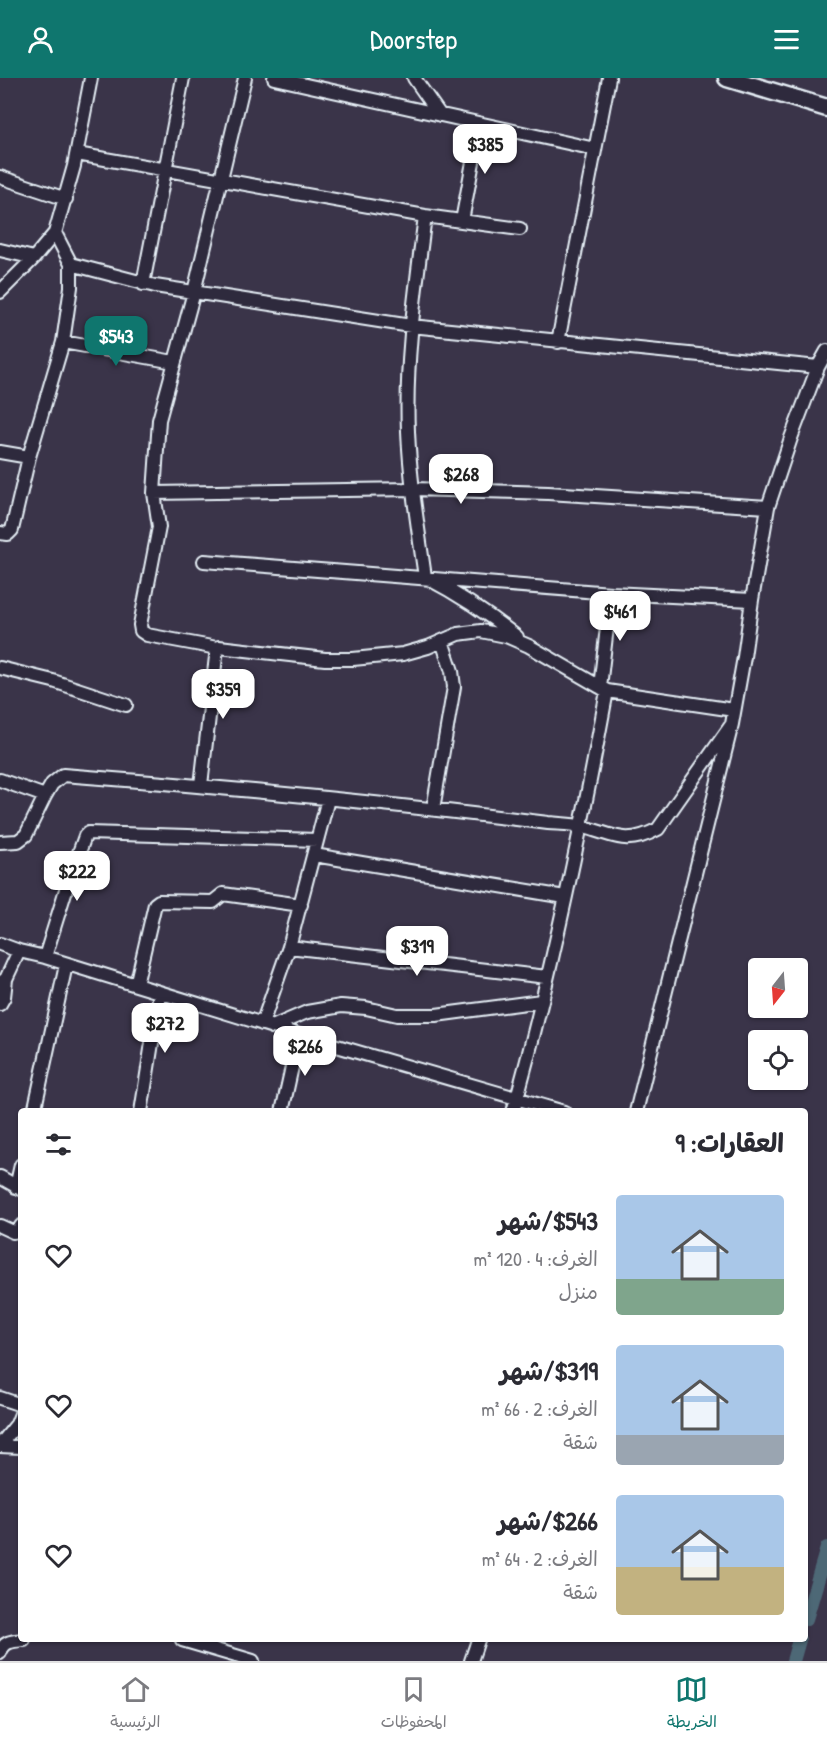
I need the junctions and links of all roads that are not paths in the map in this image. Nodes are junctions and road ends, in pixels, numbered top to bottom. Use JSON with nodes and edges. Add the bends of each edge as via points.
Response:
{"nodes":[{"id":1,"x":91,"y":78,"type":"edge"},
{"id":2,"x":183,"y":78,"type":"edge"},
{"id":3,"x":245,"y":78,"type":"edge"},
{"id":4,"x":274,"y":78,"type":"edge"},
{"id":5,"x":414,"y":78,"type":"edge"},
{"id":6,"x":609,"y":78,"type":"edge"},
{"id":7,"x":726,"y":78,"type":"edge"},
{"id":8,"x":827,"y":108,"type":"edge"},
{"id":9,"x":440,"y":115,"type":"junction"},
{"id":10,"x":480,"y":124,"type":"junction"},
{"id":11,"x":595,"y":149,"type":"junction"},
{"id":12,"x":77,"y":154,"type":"junction"},
{"id":13,"x":165,"y":170,"type":"junction"},
{"id":14,"x":0,"y":177,"type":"edge"},
{"id":15,"x":220,"y":180,"type":"junction"},
{"id":16,"x":66,"y":199,"type":"junction"},
{"id":17,"x":425,"y":216,"type":"junction"},
{"id":18,"x":462,"y":221,"type":"junction"},
{"id":19,"x":520,"y":229,"type":"dead end"},
{"id":20,"x":55,"y":233,"type":"junction"},
{"id":21,"x":0,"y":250,"type":"edge"},
{"id":22,"x":34,"y":258,"type":"junction"},
{"id":23,"x":70,"y":264,"type":"junction"},
{"id":24,"x":143,"y":284,"type":"junction"},
{"id":25,"x":0,"y":292,"type":"edge"},
{"id":26,"x":194,"y":292,"type":"junction"},
{"id":27,"x":411,"y":326,"type":"junction"},
{"id":28,"x":63,"y":342,"type":"junction"},
{"id":29,"x":558,"y":342,"type":"junction"},
{"id":30,"x":827,"y":351,"type":"edge"},
{"id":31,"x":174,"y":362,"type":"junction"},
{"id":32,"x":818,"y":368,"type":"junction"},
{"id":33,"x":0,"y":452,"type":"edge"},
{"id":34,"x":29,"y":457,"type":"junction"},
{"id":35,"x":413,"y":489,"type":"junction"},
{"id":36,"x":154,"y":493,"type":"junction"},
{"id":37,"x":768,"y":507,"type":"junction"},
{"id":38,"x":0,"y":533,"type":"edge"},
{"id":39,"x":204,"y":561,"type":"dead end"},
{"id":40,"x":424,"y":577,"type":"junction"},
{"id":41,"x":612,"y":593,"type":"junction"},
{"id":42,"x":752,"y":600,"type":"junction"},
{"id":43,"x":442,"y":641,"type":"junction"},
{"id":44,"x":529,"y":646,"type":"junction"},
{"id":45,"x":217,"y":648,"type":"junction"},
{"id":46,"x":0,"y":668,"type":"edge"},
{"id":47,"x":604,"y":689,"type":"junction"},
{"id":48,"x":126,"y":705,"type":"dead end"},
{"id":49,"x":734,"y":710,"type":"junction"},
{"id":50,"x":732,"y":724,"type":"junction"},
{"id":51,"x":0,"y":780,"type":"edge"},
{"id":52,"x":201,"y":785,"type":"junction"},
{"id":53,"x":45,"y":796,"type":"junction"},
{"id":54,"x":328,"y":798,"type":"junction"},
{"id":55,"x":433,"y":809,"type":"junction"},
{"id":56,"x":582,"y":826,"type":"junction"},
{"id":57,"x":317,"y":840,"type":"junction"},
{"id":58,"x":0,"y":842,"type":"edge"},
{"id":59,"x":314,"y":855,"type":"junction"},
{"id":60,"x":565,"y":897,"type":"junction"},
{"id":61,"x":301,"y":904,"type":"junction"},
{"id":62,"x":0,"y":944,"type":"edge"},
{"id":63,"x":290,"y":947,"type":"junction"},
{"id":64,"x":19,"y":951,"type":"junction"},
{"id":65,"x":45,"y":957,"type":"junction"},
{"id":66,"x":66,"y":965,"type":"junction"},
{"id":67,"x":547,"y":976,"type":"junction"},
{"id":68,"x":3,"y":981,"type":"edge"},
{"id":69,"x":136,"y":985,"type":"junction"},
{"id":70,"x":160,"y":993,"type":"junction"},
{"id":71,"x":541,"y":1001,"type":"junction"},
{"id":72,"x":0,"y":1004,"type":"edge"},
{"id":73,"x":267,"y":1026,"type":"junction"},
{"id":74,"x":299,"y":1035,"type":"junction"},
{"id":75,"x":515,"y":1105,"type":"edge"},
{"id":76,"x":34,"y":1108,"type":"edge"},
{"id":77,"x":143,"y":1108,"type":"edge"},
{"id":78,"x":283,"y":1108,"type":"edge"},
{"id":79,"x":536,"y":1108,"type":"edge"},
{"id":80,"x":637,"y":1108,"type":"edge"},
{"id":81,"x":0,"y":1177,"type":"edge"},
{"id":82,"x":18,"y":1187,"type":"edge"},
{"id":83,"x":0,"y":1226,"type":"edge"},
{"id":84,"x":18,"y":1231,"type":"edge"},
{"id":85,"x":0,"y":1398,"type":"edge"},
{"id":86,"x":18,"y":1404,"type":"edge"},
{"id":87,"x":18,"y":1422,"type":"edge"},
{"id":88,"x":0,"y":1445,"type":"edge"},
{"id":89,"x":18,"y":1447,"type":"edge"},
{"id":90,"x":18,"y":1641,"type":"edge"},
{"id":91,"x":189,"y":1642,"type":"edge"},
{"id":92,"x":477,"y":1642,"type":"edge"},
{"id":93,"x":0,"y":1653,"type":"edge"},
{"id":94,"x":253,"y":1661,"type":"edge"},
{"id":95,"x":471,"y":1661,"type":"edge"}],
"edges":[{"from":1,"to":12,"type":"street"},
{"from":2,"to":13,"type":"street"},
{"from":3,"to":15,"type":"street"},
{"from":4,"to":9,"type":"street"},
{"from":5,"to":9,"type":"street"},
{"from":6,"to":11,"type":"street"},
{"from":7,"to":8,"type":"street"},
{"from":9,"to":10,"type":"street"},
{"from":10,"to":11,"type":"street"},
{"from":10,"to":18,"type":"street"},
{"from":11,"to":29,"type":"street"},
{"from":12,"to":13,"type":"street"},
{"from":12,"to":16,"type":"street"},
{"from":13,"to":15,"type":"street"},
{"from":13,"to":24,"type":"street"},
{"from":14,"to":16,"type":"street"},
{"from":15,"to":17,"type":"street"},
{"from":15,"to":26,"type":"street"},
{"from":16,"to":20,"type":"street"},
{"from":17,"to":18,"type":"street"},
{"from":17,"to":27,"type":"street"},
{"from":18,"to":19,"type":"street"},
{"from":20,"to":22,"type":"street"},
{"from":20,"to":23,"type":"street"},
{"from":21,"to":22,"type":"street"},
{"from":22,"to":25,"type":"street"},
{"from":23,"to":24,"type":"street"},
{"from":23,"to":28,"type":"street","via":[[71,287]]},
{"from":24,"to":26,"type":"street"},
{"from":26,"to":27,"type":"street"},
{"from":26,"to":31,"type":"street"},
{"from":27,"to":29,"type":"street"},
{"from":27,"to":35,"type":"street","via":[[408,433]]},
{"from":28,"to":31,"type":"street"},
{"from":28,"to":34,"type":"street"},
{"from":29,"to":32,"type":"street"},
{"from":30,"to":32,"type":"street"},
{"from":31,"to":36,"type":"street","via":[[156,434]]},
{"from":32,"to":37,"type":"street"},
{"from":33,"to":34,"type":"street"},
{"from":34,"to":38,"type":"street","via":[[12,530]]},
{"from":35,"to":36,"type":"street"},
{"from":35,"to":37,"type":"street"},
{"from":35,"to":40,"type":"street"},
{"from":36,"to":45,"type":"street","via":[[159,527],[141,631]]},
{"from":37,"to":42,"type":"street"},
{"from":39,"to":40,"type":"street"},
{"from":40,"to":41,"type":"street"},
{"from":40,"to":44,"type":"street","via":[[480,608]]},
{"from":41,"to":42,"type":"street"},
{"from":41,"to":47,"type":"street"},
{"from":42,"to":49,"type":"street"},
{"from":43,"to":44,"type":"street","via":[[481,631]]},
{"from":43,"to":45,"type":"street","via":[[403,654],[353,659]]},
{"from":43,"to":55,"type":"street","via":[[454,687]]},
{"from":44,"to":47,"type":"street"},
{"from":45,"to":52,"type":"street"},
{"from":46,"to":48,"type":"street"},
{"from":47,"to":49,"type":"street"},
{"from":47,"to":56,"type":"street"},
{"from":49,"to":50,"type":"street"},
{"from":50,"to":56,"type":"street","via":[[658,829],[642,838],[616,838]]},
{"from":50,"to":80,"type":"street"},
{"from":51,"to":53,"type":"street"},
{"from":52,"to":53,"type":"street","via":[[63,775]]},
{"from":52,"to":54,"type":"street"},
{"from":53,"to":58,"type":"street","via":[[26,835],[18,841]]},
{"from":54,"to":55,"type":"street"},
{"from":54,"to":57,"type":"street"},
{"from":55,"to":56,"type":"street"},
{"from":56,"to":60,"type":"street"},
{"from":57,"to":59,"type":"street"},
{"from":57,"to":65,"type":"street","via":[[88,833]]},
{"from":59,"to":60,"type":"street"},
{"from":59,"to":61,"type":"street"},
{"from":60,"to":67,"type":"street"},
{"from":61,"to":63,"type":"street"},
{"from":61,"to":69,"type":"street","via":[[223,894],[213,902],[159,901],[154,904]]},
{"from":62,"to":64,"type":"street"},
{"from":63,"to":67,"type":"street"},
{"from":63,"to":73,"type":"street"},
{"from":64,"to":65,"type":"street"},
{"from":64,"to":68,"type":"street"},
{"from":65,"to":66,"type":"street"},
{"from":66,"to":69,"type":"street"},
{"from":66,"to":76,"type":"street"},
{"from":67,"to":71,"type":"street"},
{"from":68,"to":72,"type":"street","via":[[4,997]]},
{"from":69,"to":70,"type":"street"},
{"from":70,"to":73,"type":"street"},
{"from":70,"to":77,"type":"street"},
{"from":71,"to":73,"type":"street","via":[[436,1015],[398,1015],[340,1006]]},
{"from":71,"to":75,"type":"street"},
{"from":73,"to":74,"type":"street"},
{"from":74,"to":75,"type":"street"},
{"from":74,"to":78,"type":"street"},
{"from":75,"to":79,"type":"street"},
{"from":81,"to":82,"type":"street"},
{"from":83,"to":84,"type":"street"},
{"from":85,"to":86,"type":"street"},
{"from":87,"to":88,"type":"street"},
{"from":88,"to":89,"type":"street"},
{"from":90,"to":93,"type":"street","via":[[3,1645]]},
{"from":91,"to":94,"type":"street"},
{"from":92,"to":95,"type":"street"}]}
